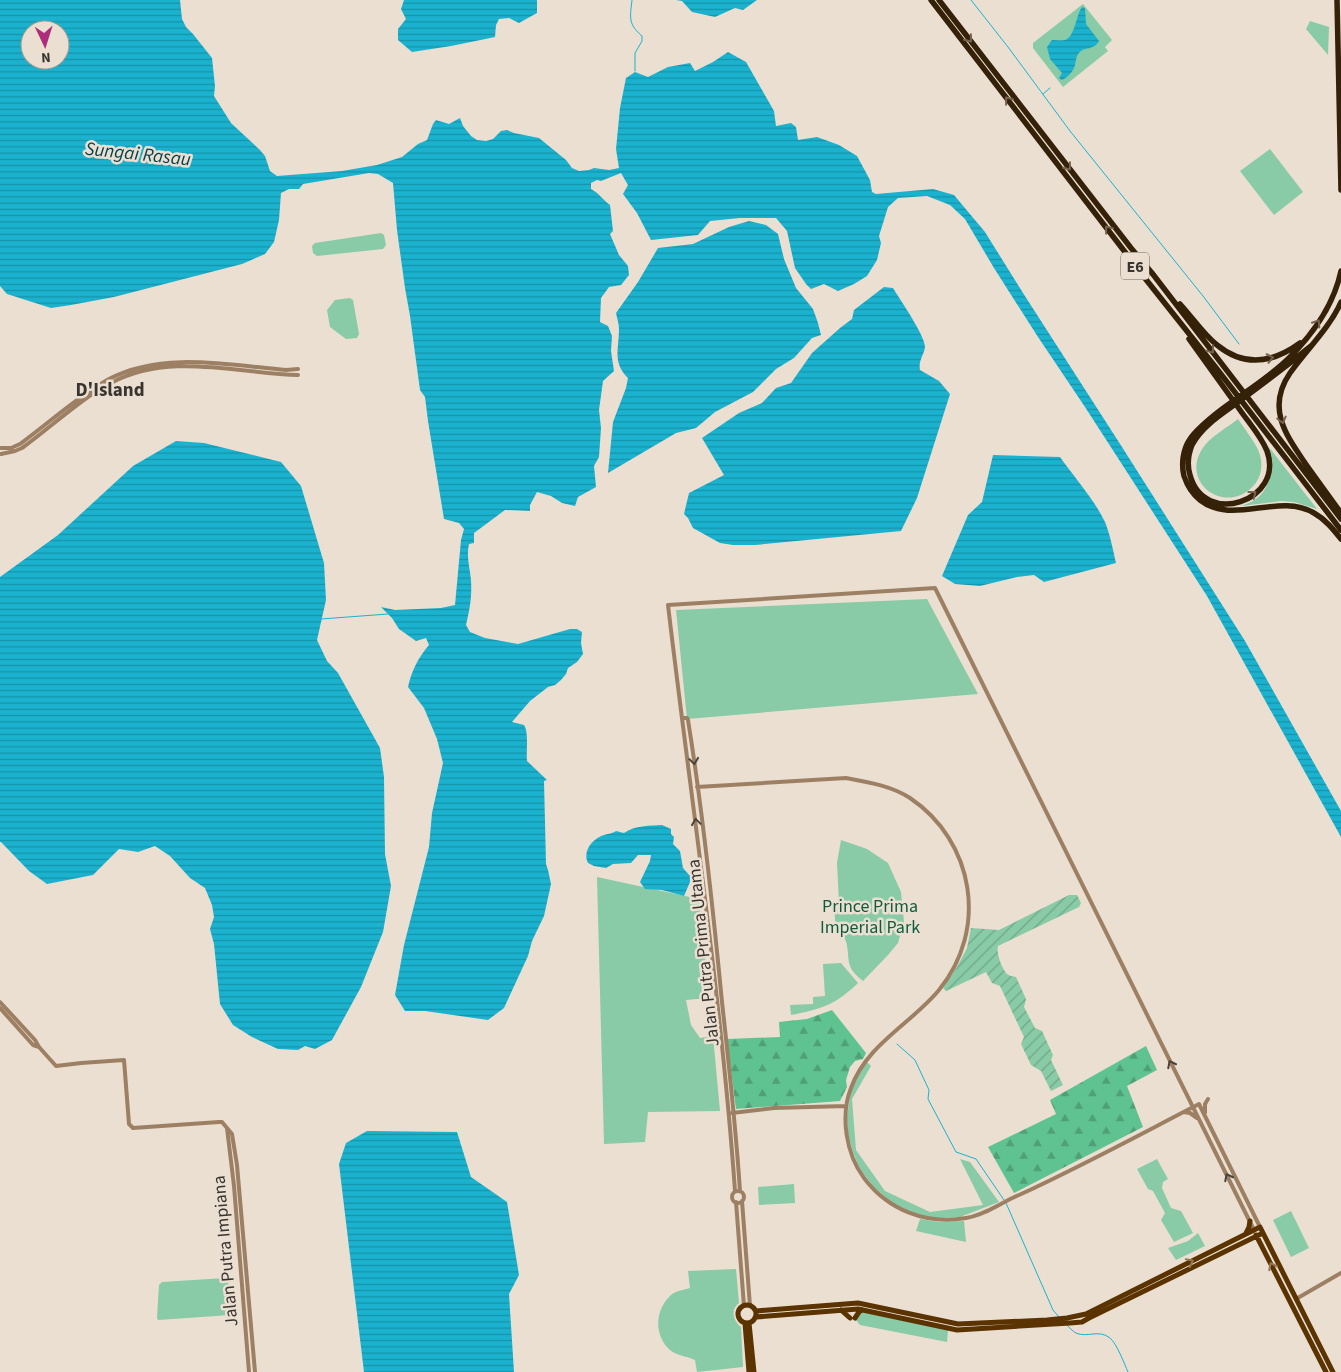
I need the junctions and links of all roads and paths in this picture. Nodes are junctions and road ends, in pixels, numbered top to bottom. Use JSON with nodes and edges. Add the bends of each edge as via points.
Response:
{"nodes":[{"id":1,"x":931,"y":0,"type":"edge"},
{"id":2,"x":939,"y":0,"type":"edge"},
{"id":3,"x":1337,"y":0,"type":"edge"},
{"id":4,"x":1341,"y":89,"type":"edge"},
{"id":5,"x":1339,"y":100,"type":"junction"},
{"id":6,"x":1340,"y":137,"type":"edge"},
{"id":7,"x":1341,"y":190,"type":"edge"},
{"id":8,"x":1341,"y":271,"type":"edge"},
{"id":9,"x":1152,"y":273,"type":"junction"},
{"id":10,"x":1144,"y":278,"type":"junction"},
{"id":11,"x":1341,"y":302,"type":"edge"},
{"id":12,"x":1308,"y":338,"type":"junction"},
{"id":13,"x":1311,"y":346,"type":"junction"},
{"id":14,"x":298,"y":368,"type":"dead end"},
{"id":15,"x":298,"y":374,"type":"dead end"},
{"id":16,"x":1260,"y":384,"type":"junction"},
{"id":17,"x":1222,"y":412,"type":"junction"},
{"id":18,"x":0,"y":447,"type":"edge"},
{"id":19,"x":0,"y":454,"type":"edge"},
{"id":20,"x":1341,"y":513,"type":"edge"},
{"id":21,"x":1341,"y":520,"type":"edge"},
{"id":22,"x":1341,"y":530,"type":"edge"},
{"id":23,"x":1341,"y":539,"type":"edge"},
{"id":24,"x":682,"y":718,"type":"junction"},
{"id":25,"x":698,"y":787,"type":"junction"},
{"id":26,"x":0,"y":1002,"type":"edge"},
{"id":27,"x":0,"y":1008,"type":"edge"},
{"id":28,"x":39,"y":1047,"type":"junction"},
{"id":29,"x":1188,"y":1097,"type":"junction"},
{"id":30,"x":1208,"y":1099,"type":"dead end"},
{"id":31,"x":846,"y":1106,"type":"junction"},
{"id":32,"x":1193,"y":1107,"type":"junction"},
{"id":33,"x":1184,"y":1112,"type":"junction"},
{"id":34,"x":732,"y":1113,"type":"junction"},
{"id":35,"x":1204,"y":1116,"type":"junction"},
{"id":36,"x":1198,"y":1118,"type":"junction"},
{"id":37,"x":227,"y":1128,"type":"junction"},
{"id":38,"x":738,"y":1191,"type":"junction"},
{"id":39,"x":742,"y":1201,"type":"junction"},
{"id":40,"x":736,"y":1202,"type":"junction"},
{"id":41,"x":1250,"y":1221,"type":"junction"},
{"id":42,"x":1260,"y":1227,"type":"junction"},
{"id":43,"x":1254,"y":1230,"type":"junction"},
{"id":44,"x":1263,"y":1233,"type":"junction"},
{"id":45,"x":1246,"y":1234,"type":"junction"},
{"id":46,"x":1257,"y":1236,"type":"junction"},
{"id":47,"x":1248,"y":1240,"type":"junction"},
{"id":48,"x":1262,"y":1244,"type":"junction"},
{"id":49,"x":1341,"y":1273,"type":"edge"},
{"id":50,"x":1296,"y":1299,"type":"junction"},
{"id":51,"x":747,"y":1306,"type":"junction"},
{"id":52,"x":841,"y":1310,"type":"junction"},
{"id":53,"x":862,"y":1310,"type":"junction"},
{"id":54,"x":756,"y":1314,"type":"junction"},
{"id":55,"x":1068,"y":1321,"type":"junction"},
{"id":56,"x":747,"y":1323,"type":"junction"},
{"id":57,"x":249,"y":1372,"type":"edge"},
{"id":58,"x":255,"y":1372,"type":"edge"},
{"id":59,"x":749,"y":1372,"type":"edge"},
{"id":60,"x":754,"y":1372,"type":"edge"},
{"id":61,"x":1326,"y":1372,"type":"edge"},
{"id":62,"x":1332,"y":1372,"type":"edge"}],
"edges":[{"from":10,"to":1,"type":"highway","number":"E6","one_way":true},
{"from":2,"to":9,"type":"highway","number":"E6","one_way":true},
{"from":3,"to":5,"type":"highway"},
{"from":4,"to":5,"type":"highway"},
{"from":5,"to":6,"type":"highway"},
{"from":6,"to":7,"type":"highway"},
{"from":12,"to":8,"type":"highway","one_way":true,"via":[[1328,306]]},
{"from":9,"to":12,"type":"highway","one_way":true,"via":[[1204,332],[1231,354],[1257,360],[1274,358]]},
{"from":9,"to":21,"type":"highway","number":"E6","one_way":true},
{"from":17,"to":10,"type":"highway","one_way":true,"via":[[1193,444],[1188,457],[1189,469],[1194,484],[1204,495],[1215,502],[1234,504],[1256,494],[1262,486],[1268,472],[1267,452],[1259,436]]},
{"from":10,"to":22,"type":"highway","number":"E6"},
{"from":11,"to":13,"type":"highway"},
{"from":12,"to":16,"type":"highway"},
{"from":13,"to":16,"type":"highway"},
{"from":13,"to":20,"type":"highway","one_way":true,"via":[[1284,382],[1280,413],[1287,437]]},
{"from":14,"to":18,"type":"street","via":[[286,370],[181,361],[139,367],[94,388],[20,444],[11,448]]},
{"from":15,"to":19,"type":"street","via":[[181,365],[140,372],[95,392],[22,448]]},
{"from":16,"to":17,"type":"highway"},
{"from":17,"to":23,"type":"highway","via":[[1195,432],[1185,448],[1183,472],[1194,494],[1207,505],[1222,510],[1285,505],[1305,508],[1325,521]]},
{"from":18,"to":19,"type":"street"},
{"from":24,"to":25,"type":"street","name":"Jalan Putra Prima Utama","one_way":true,"via":[[688,720]]},
{"from":29,"to":24,"type":"street","name":"Jalan Putra Prima Utama","one_way":true,"via":[[934,588],[668,605]]},
{"from":34,"to":24,"type":"street","name":"Jalan Putra Prima Utama","one_way":true},
{"from":25,"to":31,"type":"street","via":[[846,778],[867,782],[909,797],[936,822],[955,847],[969,895],[970,910],[962,950],[940,989],[864,1064],[855,1077]]},
{"from":25,"to":34,"type":"street","name":"Jalan Putra Prima Utama"},
{"from":26,"to":28,"type":"street"},
{"from":27,"to":28,"type":"street","via":[[33,1045]]},
{"from":28,"to":37,"type":"street","via":[[56,1066],[124,1060],[129,1124],[133,1128],[222,1122]]},
{"from":29,"to":32,"type":"street"},
{"from":29,"to":33,"type":"street"},
{"from":30,"to":35,"type":"street"},
{"from":31,"to":33,"type":"street","via":[[847,1135],[858,1170],[866,1180],[898,1209],[945,1220],[968,1218],[983,1212]]},
{"from":31,"to":34,"type":"street"},
{"from":32,"to":33,"type":"street"},
{"from":32,"to":35,"type":"street","via":[[1199,1104]]},
{"from":32,"to":36,"type":"street"},
{"from":33,"to":36,"type":"street"},
{"from":34,"to":38,"type":"street","name":"Jalan Putra Prima Utama"},
{"from":35,"to":42,"type":"street"},
{"from":41,"to":36,"type":"street","one_way":true},
{"from":37,"to":57,"type":"street","name":"Jalan Putra Impiana"},
{"from":37,"to":58,"type":"street","name":"Jalan Putra Impiana","via":[[232,1134],[237,1165]]},
{"from":38,"to":39,"type":"street","via":[[744,1195]]},
{"from":38,"to":40,"type":"street","via":[[732,1197]]},
{"from":39,"to":40,"type":"street"},
{"from":39,"to":51,"type":"street"},
{"from":40,"to":51,"type":"street"},
{"from":41,"to":43,"type":"street"},
{"from":41,"to":45,"type":"main road"},
{"from":42,"to":43,"type":"main road"},
{"from":42,"to":44,"type":"main road"},
{"from":43,"to":45,"type":"main road"},
{"from":43,"to":46,"type":"main road"},
{"from":44,"to":46,"type":"main road"},
{"from":44,"to":50,"type":"main road"},
{"from":55,"to":45,"type":"main road","one_way":true},
{"from":46,"to":47,"type":"main road"},
{"from":46,"to":48,"type":"main road"},
{"from":47,"to":48,"type":"main road"},
{"from":47,"to":55,"type":"main road","via":[[1082,1322]]},
{"from":61,"to":48,"type":"main road","one_way":true},
{"from":49,"to":50,"type":"street"},
{"from":50,"to":62,"type":"main road"},
{"from":51,"to":54,"type":"main road"},
{"from":51,"to":56,"type":"main road","via":[[741,1308],[738,1315]]},
{"from":52,"to":53,"type":"main road"},
{"from":52,"to":53,"type":"main road","via":[[852,1318]]},
{"from":52,"to":54,"type":"main road"},
{"from":53,"to":55,"type":"main road","via":[[957,1330],[1053,1325]]},
{"from":54,"to":55,"type":"main road","via":[[858,1303],[958,1324]]},
{"from":54,"to":56,"type":"main road","via":[[754,1321]]},
{"from":56,"to":59,"type":"main road"},
{"from":56,"to":60,"type":"main road"}]}
